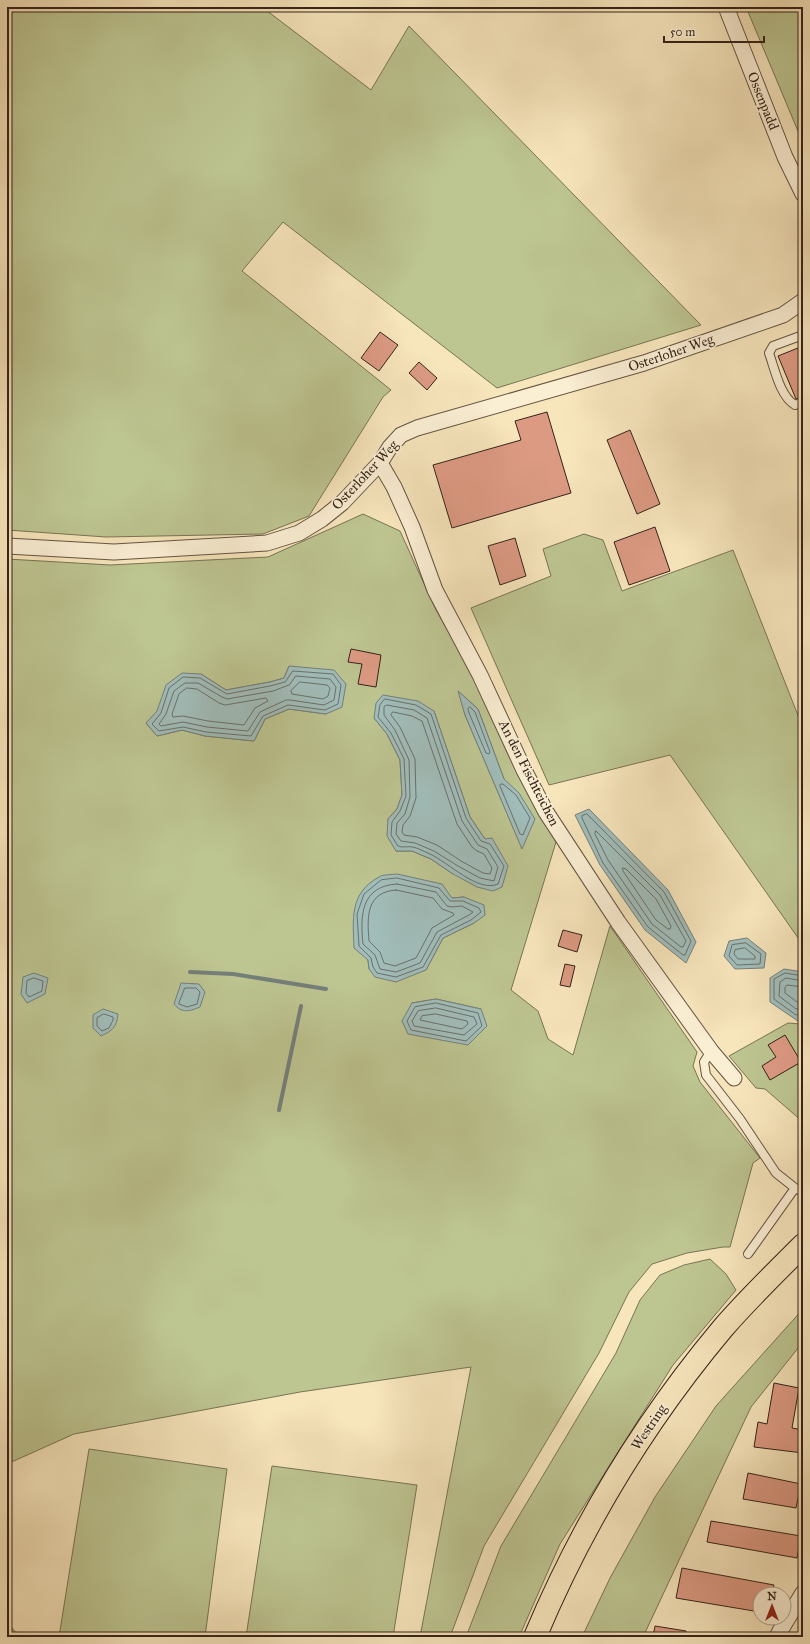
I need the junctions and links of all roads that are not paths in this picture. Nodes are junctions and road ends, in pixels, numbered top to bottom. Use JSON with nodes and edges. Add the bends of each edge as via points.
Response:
{"nodes":[{"id":1,"x":726,"y":7,"type":"edge"},
{"id":2,"x":803,"y":194,"type":"edge"},
{"id":3,"x":803,"y":300,"type":"edge"},
{"id":4,"x":803,"y":335,"type":"edge"},
{"id":5,"x":803,"y":402,"type":"edge"},
{"id":6,"x":380,"y":463,"type":"junction"},
{"id":7,"x":7,"y":546,"type":"edge"},
{"id":8,"x":711,"y":1051,"type":"junction"},
{"id":9,"x":734,"y":1078,"type":"dead end"},
{"id":10,"x":795,"y":1188,"type":"junction"},
{"id":11,"x":803,"y":1192,"type":"edge"},
{"id":12,"x":803,"y":1245,"type":"edge"},
{"id":13,"x":748,"y":1254,"type":"dead end"},
{"id":14,"x":802,"y":1596,"type":"edge"},
{"id":15,"x":534,"y":1637,"type":"edge"},
{"id":16,"x":777,"y":1637,"type":"edge"}],
"edges":[{"from":1,"to":2,"type":"street","name":"Ossenpadd"},
{"from":3,"to":6,"type":"street","name":"Osterloher Weg","via":[[783,315],[644,363],[417,428],[401,435]]},
{"from":4,"to":5,"type":"lane","via":[[773,346],[769,353],[788,401],[795,405]]},
{"from":6,"to":7,"type":"street","name":"Osterloher Weg","via":[[342,503],[322,519],[299,533],[267,543],[114,552]]},
{"from":6,"to":8,"type":"street","name":"An den Fischteichen","via":[[412,527],[435,590],[480,675],[546,812],[618,922]]},
{"from":8,"to":9,"type":"street","name":"An den Fischteichen"},
{"from":8,"to":10,"type":"lane","via":[[704,1062],[706,1075],[740,1119],[776,1173]]},
{"from":10,"to":11,"type":"lane"},
{"from":10,"to":13,"type":"lane"},
{"from":12,"to":15,"type":"main road","name":"Westring","via":[[724,1327],[661,1408],[588,1526]]},
{"from":14,"to":16,"type":"street"}]}
